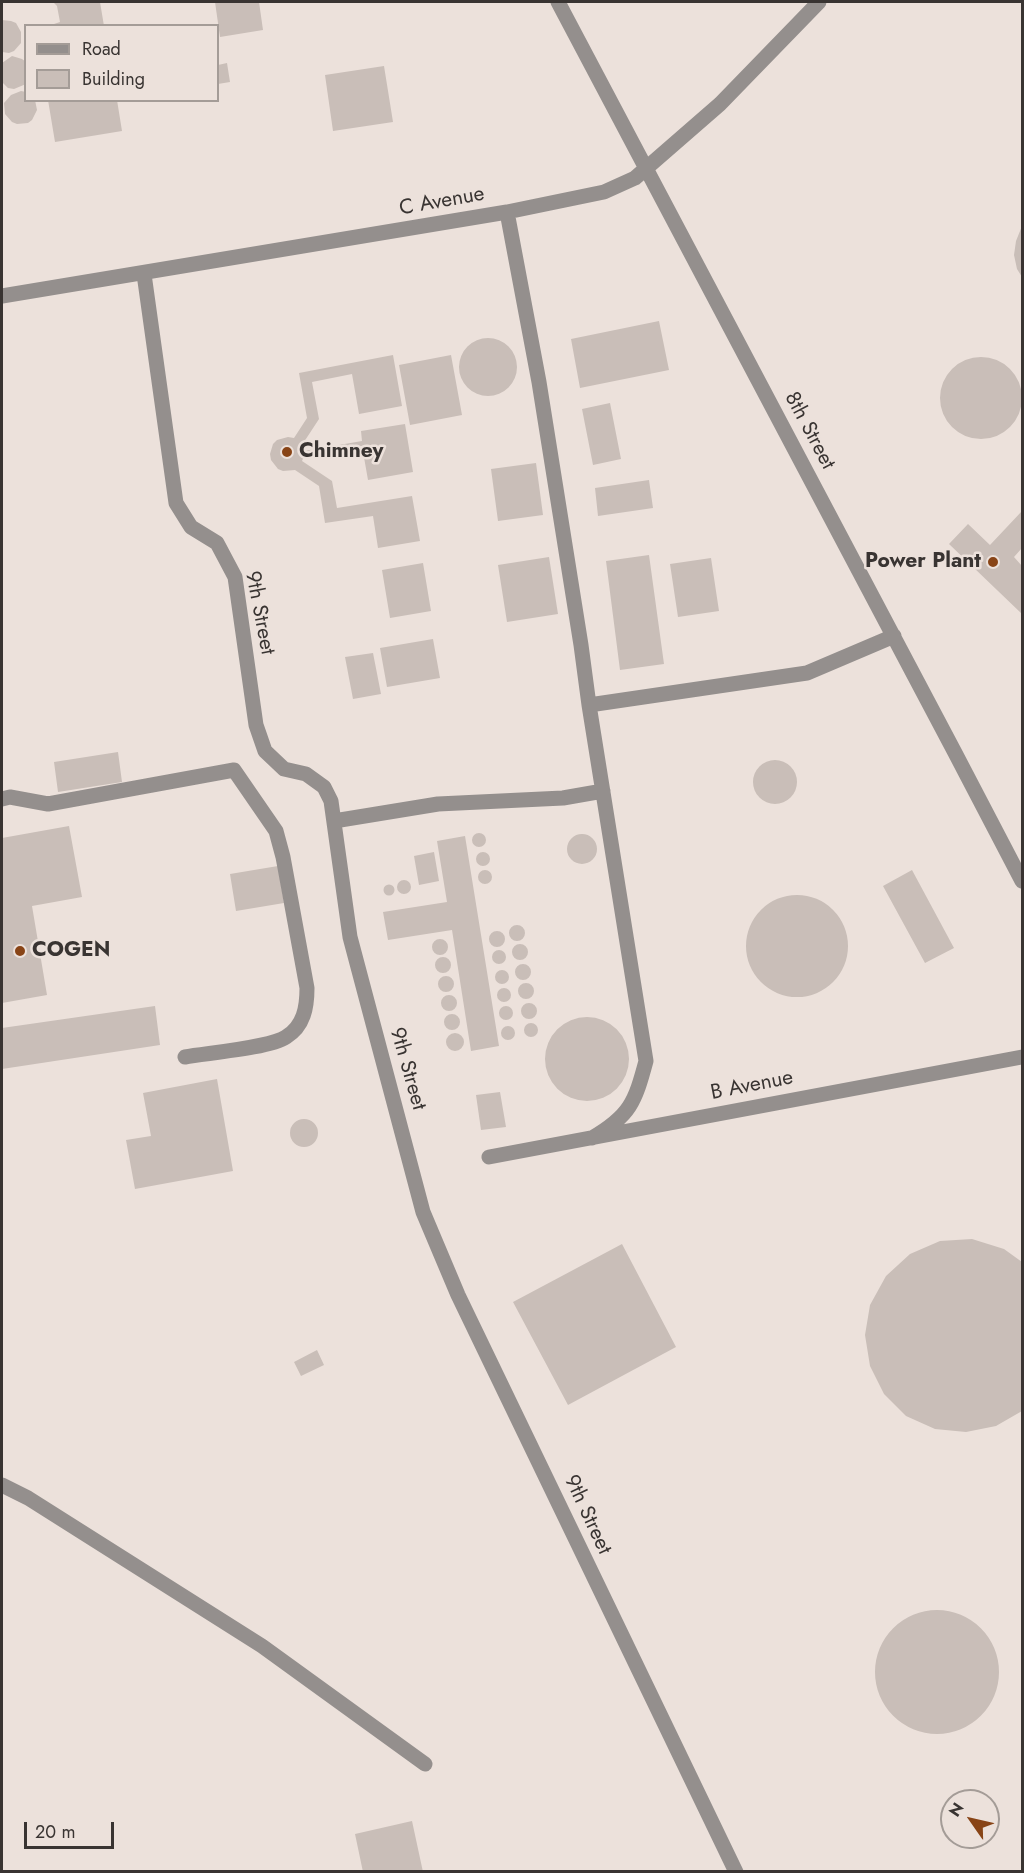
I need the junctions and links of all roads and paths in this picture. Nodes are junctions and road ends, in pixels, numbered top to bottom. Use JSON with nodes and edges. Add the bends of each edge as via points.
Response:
{"nodes":[{"id":1,"x":558,"y":2,"type":"edge"},
{"id":2,"x":819,"y":2,"type":"edge"},
{"id":3,"x":646,"y":169,"type":"junction"},
{"id":4,"x":507,"y":213,"type":"junction"},
{"id":5,"x":144,"y":274,"type":"junction"},
{"id":6,"x":2,"y":296,"type":"edge"},
{"id":7,"x":894,"y":636,"type":"junction"},
{"id":8,"x":588,"y":705,"type":"junction"},
{"id":9,"x":603,"y":792,"type":"junction"},
{"id":10,"x":2,"y":798,"type":"edge"},
{"id":11,"x":334,"y":821,"type":"junction"},
{"id":12,"x":1023,"y":881,"type":"edge"},
{"id":13,"x":185,"y":1057,"type":"dead end"},
{"id":14,"x":1023,"y":1057,"type":"edge"},
{"id":15,"x":592,"y":1138,"type":"junction"},
{"id":16,"x":489,"y":1157,"type":"dead end"},
{"id":17,"x":2,"y":1485,"type":"edge"},
{"id":18,"x":424,"y":1764,"type":"dead end"},
{"id":19,"x":736,"y":1872,"type":"edge"}],
"edges":[{"from":1,"to":3,"type":"lane","name":"8th Street"},
{"from":2,"to":3,"type":"lane","name":"C Avenue","via":[[720,104]]},
{"from":3,"to":4,"type":"lane","name":"C Avenue","via":[[604,192]]},
{"from":3,"to":7,"type":"lane","name":"8th Street"},
{"from":4,"to":5,"type":"lane","name":"C Avenue"},
{"from":4,"to":8,"type":"lane","via":[[540,382]]},
{"from":5,"to":6,"type":"lane","name":"C Avenue"},
{"from":5,"to":11,"type":"lane","name":"9th Street","via":[[176,503],[191,527],[217,543],[235,578],[256,725],[265,751],[284,768],[306,774],[324,787]]},
{"from":7,"to":8,"type":"lane","via":[[807,673]]},
{"from":7,"to":12,"type":"lane","name":"8th Street"},
{"from":8,"to":9,"type":"lane"},
{"from":9,"to":11,"type":"lane","via":[[563,798],[438,804]]},
{"from":9,"to":15,"type":"lane","via":[[646,1061],[629,1110]]},
{"from":10,"to":13,"type":"lane","via":[[48,804],[234,770],[244,782],[276,831],[307,988],[307,1009],[300,1024],[286,1037]]},
{"from":11,"to":19,"type":"lane","name":"9th Street","via":[[350,938],[423,1212],[468,1315]]},
{"from":14,"to":15,"type":"lane","name":"B Avenue"},
{"from":15,"to":16,"type":"lane","name":"B Avenue"},
{"from":17,"to":18,"type":"lane","via":[[262,1646]]}]}
